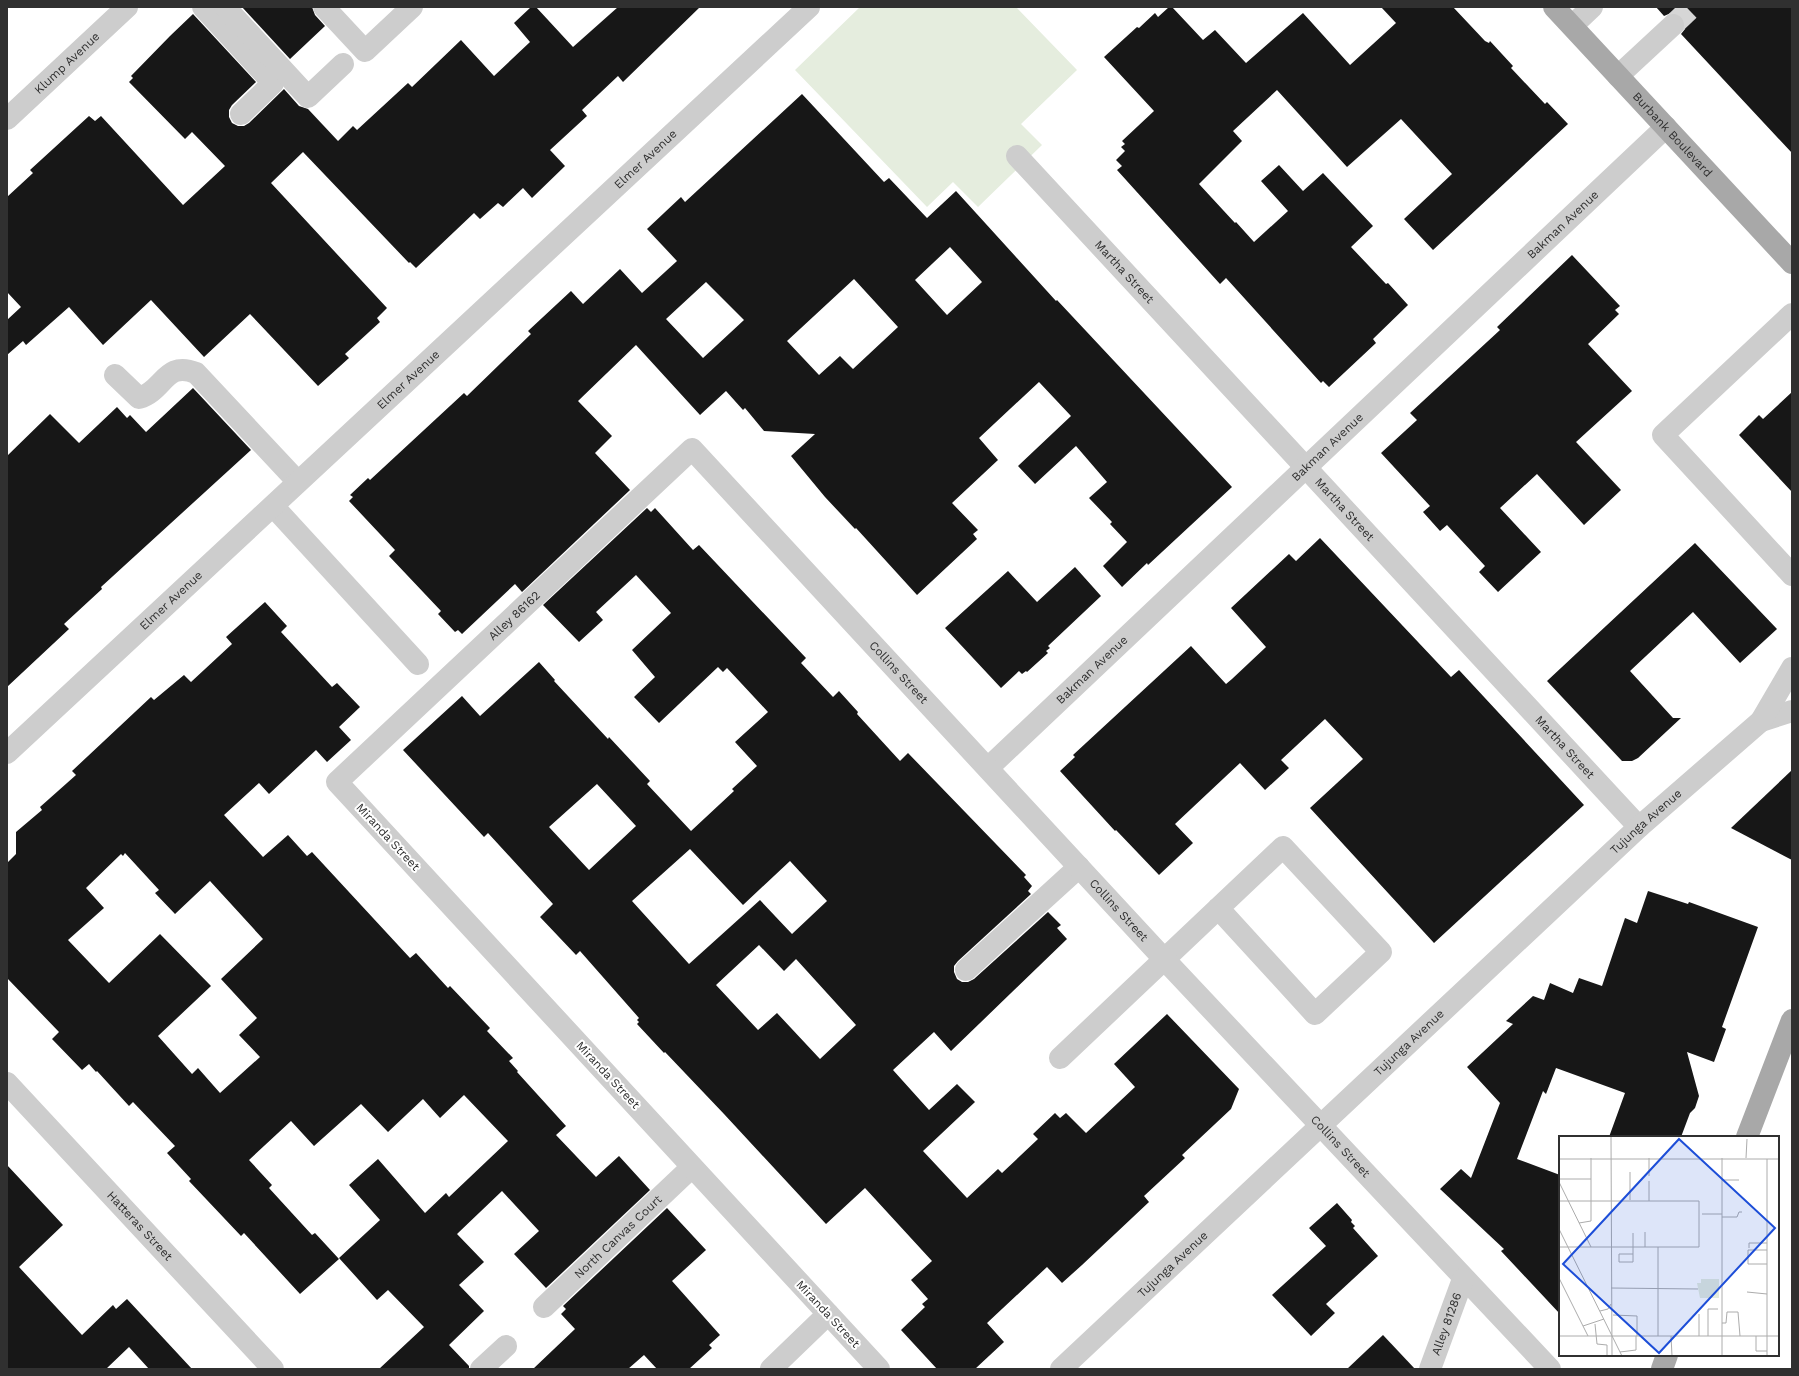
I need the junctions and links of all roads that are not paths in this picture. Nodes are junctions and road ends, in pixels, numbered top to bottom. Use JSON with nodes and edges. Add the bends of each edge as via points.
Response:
{"nodes":[{"id":1,"x":127,"y":7,"type":"edge"},
{"id":2,"x":203,"y":7,"type":"edge"},
{"id":3,"x":225,"y":7,"type":"edge"},
{"id":4,"x":324,"y":7,"type":"edge"},
{"id":5,"x":412,"y":7,"type":"edge"},
{"id":6,"x":809,"y":7,"type":"edge"},
{"id":7,"x":1554,"y":7,"type":"edge"},
{"id":8,"x":1592,"y":7,"type":"edge"},
{"id":9,"x":1673,"y":25,"type":"tunnel mouth"},
{"id":10,"x":1572,"y":26,"type":"junction"},
{"id":11,"x":343,"y":64,"type":"dead end"},
{"id":12,"x":1618,"y":76,"type":"junction"},
{"id":13,"x":241,"y":114,"type":"dead end"},
{"id":14,"x":7,"y":118,"type":"edge"},
{"id":15,"x":1666,"y":127,"type":"junction"},
{"id":16,"x":1017,"y":156,"type":"dead end"},
{"id":17,"x":1792,"y":263,"type":"edge"},
{"id":18,"x":1792,"y":314,"type":"edge"},
{"id":19,"x":115,"y":375,"type":"dead end"},
{"id":20,"x":692,"y":448,"type":"joint"},
{"id":21,"x":1306,"y":468,"type":"junction"},
{"id":22,"x":298,"y":482,"type":"junction"},
{"id":23,"x":273,"y":506,"type":"junction"},
{"id":24,"x":1792,"y":575,"type":"edge"},
{"id":25,"x":418,"y":664,"type":"dead end"},
{"id":26,"x":1792,"y":668,"type":"edge"},
{"id":27,"x":1792,"y":711,"type":"edge"},
{"id":28,"x":1760,"y":721,"type":"junction"},
{"id":29,"x":7,"y":753,"type":"edge"},
{"id":30,"x":988,"y":768,"type":"junction"},
{"id":31,"x":337,"y":782,"type":"joint"},
{"id":32,"x":1639,"y":827,"type":"junction"},
{"id":33,"x":1079,"y":867,"type":"junction"},
{"id":34,"x":1218,"y":908,"type":"junction"},
{"id":35,"x":1164,"y":959,"type":"junction"},
{"id":36,"x":966,"y":970,"type":"dead end"},
{"id":37,"x":1792,"y":1020,"type":"edge"},
{"id":38,"x":1060,"y":1058,"type":"dead end"},
{"id":39,"x":7,"y":1083,"type":"edge"},
{"id":40,"x":1321,"y":1125,"type":"junction"},
{"id":41,"x":1747,"y":1136,"type":"edge"},
{"id":42,"x":692,"y":1167,"type":"junction"},
{"id":43,"x":1464,"y":1279,"type":"junction"},
{"id":44,"x":544,"y":1308,"type":"dead end"},
{"id":45,"x":828,"y":1314,"type":"junction"},
{"id":46,"x":506,"y":1346,"type":"dead end"},
{"id":47,"x":1666,"y":1356,"type":"edge"},
{"id":48,"x":273,"y":1369,"type":"edge"},
{"id":49,"x":481,"y":1369,"type":"edge"},
{"id":50,"x":771,"y":1369,"type":"edge"},
{"id":51,"x":879,"y":1369,"type":"edge"},
{"id":52,"x":1061,"y":1369,"type":"edge"},
{"id":53,"x":1430,"y":1369,"type":"edge"},
{"id":54,"x":1550,"y":1369,"type":"edge"},
{"id":55,"x":1662,"y":1369,"type":"edge"}],
"edges":[{"from":1,"to":14,"type":"street","name":"Klump Avenue"},
{"from":2,"to":13,"type":"street","via":[[273,83]]},
{"from":3,"to":11,"type":"street","via":[[308,97]]},
{"from":4,"to":5,"type":"street","via":[[365,51]]},
{"from":6,"to":22,"type":"street","name":"Elmer Avenue"},
{"from":7,"to":10,"type":"main road","name":"Burbank Boulevard"},
{"from":8,"to":10,"type":"street"},
{"from":9,"to":12,"type":"street"},
{"from":10,"to":12,"type":"main road","name":"Burbank Boulevard"},
{"from":12,"to":15,"type":"main road","name":"Burbank Boulevard"},
{"from":15,"to":17,"type":"main road","name":"Burbank Boulevard"},
{"from":15,"to":21,"type":"street","name":"Bakman Avenue"},
{"from":16,"to":21,"type":"street","name":"Martha Street"},
{"from":18,"to":24,"type":"street","via":[[1663,435]]},
{"from":19,"to":22,"type":"street","via":[[139,398],[146,396],[174,371],[186,369],[196,373]]},
{"from":20,"to":30,"type":"street","name":"Collins Street"},
{"from":20,"to":31,"type":"street","name":"Alley 86162"},
{"from":21,"to":30,"type":"street","name":"Bakman Avenue"},
{"from":21,"to":32,"type":"street","name":"Martha Street"},
{"from":22,"to":23,"type":"street","name":"Elmer Avenue"},
{"from":23,"to":25,"type":"street"},
{"from":23,"to":29,"type":"street","name":"Elmer Avenue"},
{"from":26,"to":28,"type":"street","name":"Tujunga Avenue"},
{"from":27,"to":28,"type":"street","name":"Tujunga Avenue"},
{"from":28,"to":32,"type":"street","name":"Tujunga Avenue"},
{"from":30,"to":33,"type":"street","name":"Collins Street"},
{"from":31,"to":42,"type":"street","name":"Miranda Street"},
{"from":32,"to":40,"type":"street","name":"Tujunga Avenue"},
{"from":33,"to":35,"type":"street","name":"Collins Street"},
{"from":33,"to":36,"type":"street"},
{"from":34,"to":34,"type":"street","via":[[1283,847],[1381,952],[1315,1014]]},
{"from":34,"to":35,"type":"street"},
{"from":35,"to":38,"type":"street"},
{"from":35,"to":40,"type":"street","name":"Collins Street"},
{"from":37,"to":41,"type":"main road"},
{"from":39,"to":48,"type":"street","name":"Hatteras Street"},
{"from":40,"to":43,"type":"street","name":"Collins Street"},
{"from":40,"to":52,"type":"street","name":"Tujunga Avenue"},
{"from":42,"to":44,"type":"street","name":"North Canvas Court"},
{"from":42,"to":45,"type":"street","name":"Miranda Street"},
{"from":43,"to":53,"type":"street","name":"Alley 81286"},
{"from":43,"to":54,"type":"street","name":"Collins Street"},
{"from":45,"to":50,"type":"street"},
{"from":45,"to":51,"type":"street","name":"Miranda Street"},
{"from":46,"to":49,"type":"street"},
{"from":47,"to":55,"type":"main road"}]}
